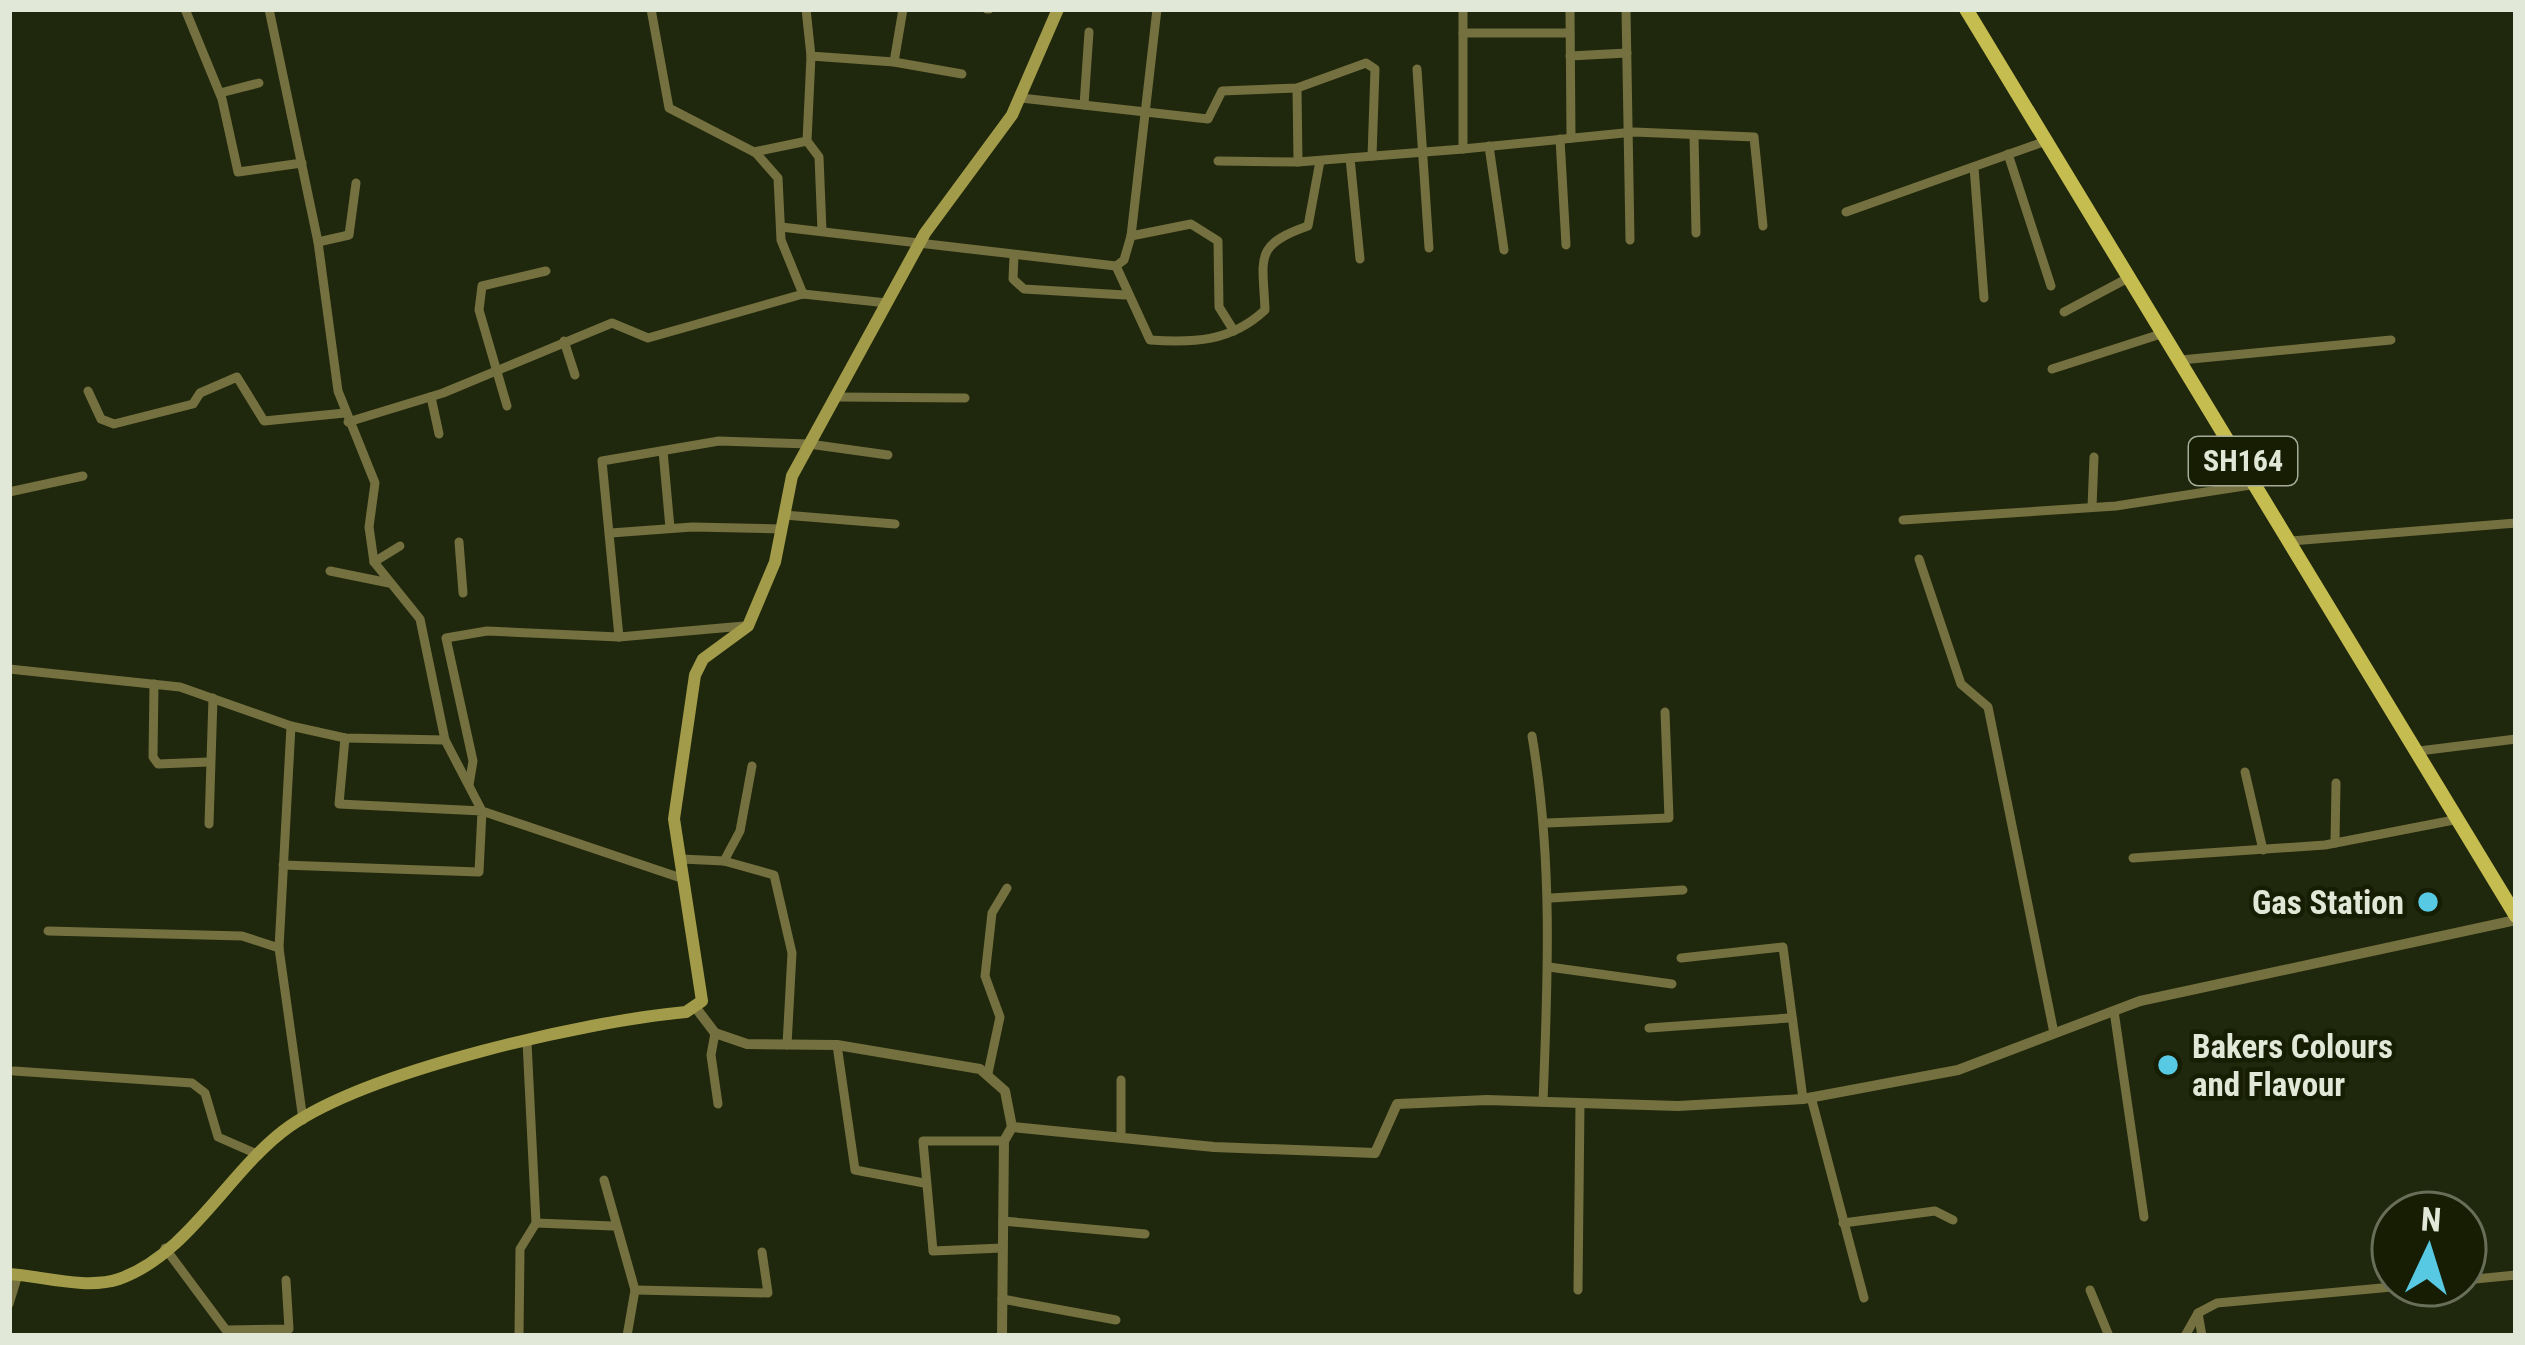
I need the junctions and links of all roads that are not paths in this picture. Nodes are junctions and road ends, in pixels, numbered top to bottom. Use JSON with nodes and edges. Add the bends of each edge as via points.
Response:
{"nodes":[{"id":1,"x":185,"y":9,"type":"edge"},
{"id":2,"x":269,"y":9,"type":"edge"},
{"id":3,"x":650,"y":9,"type":"edge"},
{"id":4,"x":806,"y":9,"type":"edge"},
{"id":5,"x":903,"y":9,"type":"edge"},
{"id":6,"x":1058,"y":9,"type":"edge"},
{"id":7,"x":1157,"y":9,"type":"edge"},
{"id":8,"x":1463,"y":9,"type":"edge"},
{"id":9,"x":1570,"y":9,"type":"edge"},
{"id":10,"x":1626,"y":9,"type":"edge"},
{"id":11,"x":1966,"y":9,"type":"edge"},
{"id":12,"x":1089,"y":32,"type":"dead end"},
{"id":13,"x":1463,"y":33,"type":"junction"},
{"id":14,"x":1570,"y":33,"type":"junction"},
{"id":15,"x":1627,"y":53,"type":"junction"},
{"id":16,"x":811,"y":56,"type":"junction"},
{"id":17,"x":1570,"y":56,"type":"junction"},
{"id":18,"x":894,"y":62,"type":"junction"},
{"id":19,"x":1417,"y":69,"type":"dead end"},
{"id":20,"x":962,"y":74,"type":"dead end"},
{"id":21,"x":259,"y":82,"type":"dead end"},
{"id":22,"x":1297,"y":88,"type":"junction"},
{"id":23,"x":220,"y":93,"type":"junction"},
{"id":24,"x":1021,"y":98,"type":"junction"},
{"id":25,"x":1084,"y":105,"type":"junction"},
{"id":26,"x":1148,"y":112,"type":"junction"},
{"id":27,"x":1629,"y":133,"type":"junction"},
{"id":28,"x":1694,"y":135,"type":"junction"},
{"id":29,"x":1565,"y":139,"type":"junction"},
{"id":30,"x":807,"y":141,"type":"junction"},
{"id":31,"x":2046,"y":141,"type":"junction"},
{"id":32,"x":1490,"y":146,"type":"junction"},
{"id":33,"x":1463,"y":148,"type":"junction"},
{"id":34,"x":754,"y":152,"type":"junction"},
{"id":35,"x":1420,"y":152,"type":"junction"},
{"id":36,"x":2008,"y":154,"type":"junction"},
{"id":37,"x":1372,"y":156,"type":"junction"},
{"id":38,"x":1350,"y":158,"type":"junction"},
{"id":39,"x":1320,"y":160,"type":"junction"},
{"id":40,"x":1218,"y":161,"type":"dead end"},
{"id":41,"x":1298,"y":162,"type":"junction"},
{"id":42,"x":302,"y":163,"type":"junction"},
{"id":43,"x":1973,"y":167,"type":"junction"},
{"id":44,"x":356,"y":183,"type":"dead end"},
{"id":45,"x":1846,"y":212,"type":"dead end"},
{"id":46,"x":1763,"y":226,"type":"dead end"},
{"id":47,"x":781,"y":227,"type":"junction"},
{"id":48,"x":822,"y":230,"type":"junction"},
{"id":49,"x":1696,"y":233,"type":"dead end"},
{"id":50,"x":1130,"y":236,"type":"junction"},
{"id":51,"x":1630,"y":240,"type":"dead end"},
{"id":52,"x":318,"y":242,"type":"junction"},
{"id":53,"x":1566,"y":245,"type":"dead end"},
{"id":54,"x":918,"y":246,"type":"junction"},
{"id":55,"x":1429,"y":248,"type":"dead end"},
{"id":56,"x":1504,"y":250,"type":"dead end"},
{"id":57,"x":1014,"y":256,"type":"junction"},
{"id":58,"x":1360,"y":259,"type":"dead end"},
{"id":59,"x":1116,"y":266,"type":"junction"},
{"id":60,"x":546,"y":271,"type":"dead end"},
{"id":61,"x":2130,"y":277,"type":"junction"},
{"id":62,"x":2051,"y":286,"type":"dead end"},
{"id":63,"x":803,"y":294,"type":"junction"},
{"id":64,"x":1125,"y":295,"type":"junction"},
{"id":65,"x":1984,"y":298,"type":"dead end"},
{"id":66,"x":887,"y":303,"type":"junction"},
{"id":67,"x":2064,"y":312,"type":"dead end"},
{"id":68,"x":1234,"y":331,"type":"junction"},
{"id":69,"x":2164,"y":333,"type":"junction"},
{"id":70,"x":564,"y":340,"type":"junction"},
{"id":71,"x":2392,"y":340,"type":"dead end"},
{"id":72,"x":2181,"y":360,"type":"junction"},
{"id":73,"x":2052,"y":369,"type":"dead end"},
{"id":74,"x":498,"y":372,"type":"junction"},
{"id":75,"x":574,"y":375,"type":"dead end"},
{"id":76,"x":88,"y":391,"type":"dead end"},
{"id":77,"x":431,"y":397,"type":"junction"},
{"id":78,"x":836,"y":397,"type":"junction"},
{"id":79,"x":964,"y":398,"type":"dead end"},
{"id":80,"x":507,"y":406,"type":"dead end"},
{"id":81,"x":347,"y":417,"type":"junction"},
{"id":82,"x":440,"y":434,"type":"dead end"},
{"id":83,"x":809,"y":444,"type":"junction"},
{"id":84,"x":663,"y":451,"type":"junction"},
{"id":85,"x":888,"y":455,"type":"dead end"},
{"id":86,"x":2094,"y":457,"type":"dead end"},
{"id":87,"x":83,"y":476,"type":"dead end"},
{"id":88,"x":2257,"y":484,"type":"junction"},
{"id":89,"x":9,"y":492,"type":"edge"},
{"id":90,"x":2092,"y":507,"type":"junction"},
{"id":91,"x":1904,"y":520,"type":"dead end"},
{"id":92,"x":782,"y":522,"type":"junction"},
{"id":93,"x":895,"y":524,"type":"dead end"},
{"id":94,"x":2516,"y":524,"type":"edge"},
{"id":95,"x":670,"y":528,"type":"junction"},
{"id":96,"x":611,"y":533,"type":"junction"},
{"id":97,"x":2291,"y":541,"type":"junction"},
{"id":98,"x":459,"y":542,"type":"dead end"},
{"id":99,"x":400,"y":546,"type":"dead end"},
{"id":100,"x":1919,"y":559,"type":"dead end"},
{"id":101,"x":374,"y":562,"type":"junction"},
{"id":102,"x":330,"y":571,"type":"dead end"},
{"id":103,"x":392,"y":584,"type":"junction"},
{"id":104,"x":464,"y":593,"type":"dead end"},
{"id":105,"x":748,"y":626,"type":"junction"},
{"id":106,"x":620,"y":637,"type":"junction"},
{"id":107,"x":9,"y":669,"type":"edge"},
{"id":108,"x":154,"y":684,"type":"junction"},
{"id":109,"x":213,"y":698,"type":"junction"},
{"id":110,"x":1665,"y":712,"type":"dead end"},
{"id":111,"x":291,"y":726,"type":"junction"},
{"id":112,"x":1532,"y":736,"type":"dead end"},
{"id":113,"x":345,"y":738,"type":"junction"},
{"id":114,"x":2516,"y":739,"type":"edge"},
{"id":115,"x":445,"y":740,"type":"junction"},
{"id":116,"x":2419,"y":751,"type":"junction"},
{"id":117,"x":208,"y":762,"type":"junction"},
{"id":118,"x":752,"y":766,"type":"dead end"},
{"id":119,"x":2246,"y":772,"type":"dead end"},
{"id":120,"x":2336,"y":783,"type":"dead end"},
{"id":121,"x":469,"y":785,"type":"junction"},
{"id":122,"x":482,"y":811,"type":"junction"},
{"id":123,"x":2459,"y":820,"type":"junction"},
{"id":124,"x":1547,"y":823,"type":"junction"},
{"id":125,"x":209,"y":824,"type":"dead end"},
{"id":126,"x":2335,"y":843,"type":"junction"},
{"id":127,"x":2263,"y":850,"type":"junction"},
{"id":128,"x":2132,"y":858,"type":"dead end"},
{"id":129,"x":681,"y":859,"type":"junction"},
{"id":130,"x":724,"y":861,"type":"junction"},
{"id":131,"x":284,"y":865,"type":"junction"},
{"id":132,"x":684,"y":880,"type":"junction"},
{"id":133,"x":1007,"y":888,"type":"dead end"},
{"id":134,"x":1683,"y":890,"type":"dead end"},
{"id":135,"x":1551,"y":898,"type":"junction"},
{"id":136,"x":2516,"y":918,"type":"edge"},
{"id":137,"x":47,"y":931,"type":"dead end"},
{"id":138,"x":279,"y":948,"type":"junction"},
{"id":139,"x":1681,"y":958,"type":"dead end"},
{"id":140,"x":1549,"y":967,"type":"junction"},
{"id":141,"x":1672,"y":985,"type":"dead end"},
{"id":142,"x":696,"y":1007,"type":"junction"},
{"id":143,"x":2114,"y":1011,"type":"junction"},
{"id":144,"x":1790,"y":1018,"type":"junction"},
{"id":145,"x":1649,"y":1028,"type":"dead end"},
{"id":146,"x":715,"y":1033,"type":"junction"},
{"id":147,"x":2054,"y":1034,"type":"junction"},
{"id":148,"x":527,"y":1042,"type":"junction"},
{"id":149,"x":787,"y":1045,"type":"junction"},
{"id":150,"x":837,"y":1045,"type":"junction"},
{"id":151,"x":14,"y":1071,"type":"dead end"},
{"id":152,"x":988,"y":1073,"type":"junction"},
{"id":153,"x":1121,"y":1081,"type":"dead end"},
{"id":154,"x":1807,"y":1098,"type":"junction"},
{"id":155,"x":1543,"y":1102,"type":"junction"},
{"id":156,"x":1580,"y":1103,"type":"junction"},
{"id":157,"x":718,"y":1104,"type":"dead end"},
{"id":158,"x":303,"y":1120,"type":"junction"},
{"id":159,"x":1012,"y":1127,"type":"junction"},
{"id":160,"x":1121,"y":1138,"type":"junction"},
{"id":161,"x":1004,"y":1141,"type":"junction"},
{"id":162,"x":259,"y":1155,"type":"junction"},
{"id":163,"x":604,"y":1180,"type":"dead end"},
{"id":164,"x":924,"y":1183,"type":"junction"},
{"id":165,"x":2144,"y":1217,"type":"dead end"},
{"id":166,"x":1954,"y":1220,"type":"dead end"},
{"id":167,"x":1003,"y":1221,"type":"junction"},
{"id":168,"x":536,"y":1223,"type":"junction"},
{"id":169,"x":1843,"y":1223,"type":"junction"},
{"id":170,"x":613,"y":1226,"type":"junction"},
{"id":171,"x":1145,"y":1234,"type":"dead end"},
{"id":172,"x":165,"y":1248,"type":"junction"},
{"id":173,"x":1002,"y":1248,"type":"junction"},
{"id":174,"x":762,"y":1252,"type":"dead end"},
{"id":175,"x":13,"y":1274,"type":"edge"},
{"id":176,"x":286,"y":1280,"type":"dead end"},
{"id":177,"x":635,"y":1289,"type":"junction"},
{"id":178,"x":2369,"y":1289,"type":"edge"},
{"id":179,"x":1578,"y":1290,"type":"dead end"},
{"id":180,"x":2090,"y":1290,"type":"dead end"},
{"id":181,"x":1864,"y":1298,"type":"dead end"},
{"id":182,"x":1002,"y":1299,"type":"junction"},
{"id":183,"x":9,"y":1304,"type":"edge"},
{"id":184,"x":2198,"y":1313,"type":"junction"},
{"id":185,"x":1116,"y":1320,"type":"dead end"},
{"id":186,"x":519,"y":1336,"type":"edge"},
{"id":187,"x":627,"y":1336,"type":"edge"},
{"id":188,"x":1002,"y":1336,"type":"edge"},
{"id":189,"x":2109,"y":1336,"type":"edge"},
{"id":190,"x":2185,"y":1336,"type":"edge"},
{"id":191,"x":2203,"y":1336,"type":"edge"}],
"edges":[{"from":1,"to":23,"type":"street"},
{"from":2,"to":42,"type":"street"},
{"from":3,"to":34,"type":"street","via":[[669,108]]},
{"from":4,"to":16,"type":"street"},
{"from":5,"to":18,"type":"street"},
{"from":6,"to":24,"type":"main road"},
{"from":7,"to":26,"type":"street"},
{"from":8,"to":13,"type":"street"},
{"from":9,"to":14,"type":"street"},
{"from":10,"to":15,"type":"street"},
{"from":11,"to":31,"type":"main road","number":"SH164"},
{"from":12,"to":25,"type":"street"},
{"from":13,"to":14,"type":"street"},
{"from":13,"to":33,"type":"street"},
{"from":14,"to":17,"type":"street"},
{"from":15,"to":17,"type":"street"},
{"from":15,"to":27,"type":"street"},
{"from":16,"to":18,"type":"street"},
{"from":16,"to":30,"type":"street"},
{"from":17,"to":29,"type":"street"},
{"from":18,"to":20,"type":"street"},
{"from":19,"to":35,"type":"street"},
{"from":21,"to":23,"type":"street"},
{"from":22,"to":26,"type":"street","via":[[1222,91],[1208,119]]},
{"from":22,"to":37,"type":"street","via":[[1366,63],[1375,69]]},
{"from":22,"to":41,"type":"street"},
{"from":23,"to":42,"type":"street","via":[[238,172]]},
{"from":24,"to":25,"type":"street"},
{"from":24,"to":54,"type":"main road"},
{"from":25,"to":26,"type":"street"},
{"from":26,"to":50,"type":"street"},
{"from":27,"to":28,"type":"street"},
{"from":27,"to":29,"type":"street"},
{"from":27,"to":51,"type":"street"},
{"from":28,"to":46,"type":"street","via":[[1754,137]]},
{"from":28,"to":49,"type":"street"},
{"from":29,"to":32,"type":"street"},
{"from":29,"to":53,"type":"street"},
{"from":30,"to":34,"type":"street"},
{"from":30,"to":48,"type":"street","via":[[819,157]]},
{"from":31,"to":36,"type":"street"},
{"from":31,"to":61,"type":"main road","number":"SH164"},
{"from":32,"to":33,"type":"street"},
{"from":32,"to":56,"type":"street"},
{"from":33,"to":35,"type":"street"},
{"from":34,"to":47,"type":"street","via":[[778,178]]},
{"from":35,"to":37,"type":"street"},
{"from":35,"to":55,"type":"street"},
{"from":36,"to":43,"type":"street"},
{"from":36,"to":62,"type":"street"},
{"from":37,"to":38,"type":"street"},
{"from":38,"to":39,"type":"street"},
{"from":38,"to":58,"type":"street"},
{"from":39,"to":41,"type":"street"},
{"from":39,"to":68,"type":"street","via":[[1307,226],[1272,238],[1263,253],[1264,310]]},
{"from":40,"to":41,"type":"street"},
{"from":42,"to":52,"type":"street"},
{"from":43,"to":45,"type":"street"},
{"from":43,"to":65,"type":"street"},
{"from":44,"to":52,"type":"street","via":[[349,235]]},
{"from":47,"to":48,"type":"street"},
{"from":47,"to":63,"type":"street"},
{"from":48,"to":54,"type":"street"},
{"from":50,"to":59,"type":"street"},
{"from":50,"to":68,"type":"street","via":[[1191,224],[1218,241],[1219,307]]},
{"from":52,"to":81,"type":"street"},
{"from":54,"to":57,"type":"street"},
{"from":54,"to":66,"type":"main road"},
{"from":57,"to":59,"type":"street"},
{"from":57,"to":64,"type":"street","via":[[1013,279],[1024,289]]},
{"from":59,"to":64,"type":"street"},
{"from":60,"to":74,"type":"street","via":[[482,286],[479,310]]},
{"from":61,"to":67,"type":"street"},
{"from":61,"to":69,"type":"main road","number":"SH164"},
{"from":63,"to":66,"type":"street"},
{"from":63,"to":70,"type":"street","via":[[648,338],[612,323]]},
{"from":64,"to":68,"type":"street","via":[[1150,340],[1200,344]]},
{"from":66,"to":78,"type":"main road"},
{"from":69,"to":72,"type":"main road","number":"SH164"},
{"from":69,"to":73,"type":"street"},
{"from":70,"to":74,"type":"street"},
{"from":70,"to":75,"type":"street"},
{"from":71,"to":72,"type":"street"},
{"from":72,"to":88,"type":"main road","number":"SH164"},
{"from":74,"to":77,"type":"street"},
{"from":74,"to":80,"type":"street"},
{"from":76,"to":81,"type":"street","via":[[101,419],[114,424],[193,404],[237,377],[263,421]]},
{"from":77,"to":81,"type":"street"},
{"from":77,"to":82,"type":"street"},
{"from":78,"to":79,"type":"street"},
{"from":78,"to":83,"type":"main road"},
{"from":81,"to":101,"type":"street","via":[[375,483]]},
{"from":83,"to":84,"type":"street","via":[[719,441]]},
{"from":83,"to":85,"type":"street"},
{"from":83,"to":92,"type":"main road"},
{"from":84,"to":95,"type":"street"},
{"from":84,"to":96,"type":"street","via":[[602,460]]},
{"from":86,"to":90,"type":"street"},
{"from":87,"to":89,"type":"street"},
{"from":88,"to":90,"type":"street"},
{"from":88,"to":97,"type":"main road","number":"SH164"},
{"from":90,"to":91,"type":"street"},
{"from":92,"to":93,"type":"street"},
{"from":92,"to":95,"type":"street"},
{"from":92,"to":105,"type":"main road"},
{"from":94,"to":97,"type":"street"},
{"from":95,"to":96,"type":"street"},
{"from":96,"to":106,"type":"street"},
{"from":97,"to":116,"type":"main road","number":"SH164"},
{"from":98,"to":104,"type":"street"},
{"from":99,"to":101,"type":"street"},
{"from":100,"to":147,"type":"street","via":[[1961,684],[1988,707]]},
{"from":101,"to":103,"type":"street"},
{"from":102,"to":103,"type":"street"},
{"from":103,"to":115,"type":"street","via":[[420,619]]},
{"from":105,"to":106,"type":"street"},
{"from":105,"to":129,"type":"main road","via":[[703,659],[695,675],[674,820]]},
{"from":106,"to":121,"type":"street","via":[[446,638],[473,761]]},
{"from":107,"to":108,"type":"street"},
{"from":108,"to":109,"type":"street"},
{"from":108,"to":117,"type":"street","via":[[153,757],[158,764]]},
{"from":109,"to":111,"type":"street"},
{"from":109,"to":117,"type":"street"},
{"from":110,"to":124,"type":"street","via":[[1670,818]]},
{"from":111,"to":113,"type":"street"},
{"from":111,"to":131,"type":"street"},
{"from":112,"to":124,"type":"street"},
{"from":113,"to":115,"type":"street"},
{"from":113,"to":122,"type":"street","via":[[339,804]]},
{"from":114,"to":116,"type":"street"},
{"from":115,"to":121,"type":"street"},
{"from":116,"to":123,"type":"main road","number":"SH164"},
{"from":117,"to":125,"type":"street"},
{"from":118,"to":130,"type":"street","via":[[740,831]]},
{"from":119,"to":127,"type":"street"},
{"from":120,"to":126,"type":"street"},
{"from":121,"to":122,"type":"street"},
{"from":122,"to":131,"type":"street","via":[[478,872]]},
{"from":122,"to":132,"type":"street"},
{"from":123,"to":126,"type":"street"},
{"from":123,"to":136,"type":"main road","number":"SH164"},
{"from":124,"to":135,"type":"street"},
{"from":126,"to":127,"type":"street"},
{"from":127,"to":128,"type":"street"},
{"from":129,"to":130,"type":"street"},
{"from":129,"to":132,"type":"main road"},
{"from":130,"to":149,"type":"street","via":[[774,875],[782,890],[794,987]]},
{"from":131,"to":138,"type":"street"},
{"from":132,"to":142,"type":"main road","via":[[703,994]]},
{"from":133,"to":152,"type":"street","via":[[992,913],[986,976],[1000,1017]]},
{"from":134,"to":135,"type":"street"},
{"from":135,"to":140,"type":"street"},
{"from":136,"to":143,"type":"street"},
{"from":137,"to":138,"type":"street","via":[[242,936]]},
{"from":138,"to":158,"type":"street"},
{"from":139,"to":144,"type":"street","via":[[1784,947]]},
{"from":140,"to":141,"type":"street"},
{"from":140,"to":155,"type":"street"},
{"from":142,"to":146,"type":"street"},
{"from":142,"to":148,"type":"main road"},
{"from":143,"to":147,"type":"street"},
{"from":143,"to":165,"type":"street"},
{"from":144,"to":145,"type":"street"},
{"from":144,"to":154,"type":"street"},
{"from":146,"to":149,"type":"street"},
{"from":146,"to":157,"type":"street"},
{"from":147,"to":154,"type":"street","via":[[1958,1070]]},
{"from":148,"to":158,"type":"main road","via":[[401,1077]]},
{"from":148,"to":168,"type":"street"},
{"from":149,"to":150,"type":"street"},
{"from":150,"to":152,"type":"street"},
{"from":150,"to":164,"type":"street","via":[[855,1170]]},
{"from":151,"to":162,"type":"street","via":[[192,1083],[205,1093],[218,1138]]},
{"from":152,"to":159,"type":"street","via":[[1005,1091]]},
{"from":153,"to":160,"type":"street"},
{"from":154,"to":156,"type":"street"},
{"from":154,"to":169,"type":"street"},
{"from":155,"to":156,"type":"street"},
{"from":155,"to":160,"type":"street","via":[[1396,1104],[1376,1154]]},
{"from":156,"to":179,"type":"street"},
{"from":158,"to":162,"type":"main road"},
{"from":159,"to":160,"type":"street"},
{"from":159,"to":161,"type":"street"},
{"from":161,"to":164,"type":"street","via":[[928,1138]]},
{"from":161,"to":167,"type":"street"},
{"from":162,"to":172,"type":"main road"},
{"from":163,"to":170,"type":"street"},
{"from":164,"to":173,"type":"street","via":[[933,1250]]},
{"from":166,"to":169,"type":"street","via":[[1935,1211]]},
{"from":167,"to":171,"type":"street"},
{"from":167,"to":173,"type":"street"},
{"from":168,"to":170,"type":"street"},
{"from":168,"to":186,"type":"street","via":[[520,1249]]},
{"from":169,"to":181,"type":"street"},
{"from":170,"to":177,"type":"street"},
{"from":172,"to":175,"type":"main road","via":[[119,1279]]},
{"from":172,"to":176,"type":"street","via":[[226,1330],[289,1330]]},
{"from":173,"to":182,"type":"street"},
{"from":174,"to":177,"type":"street","via":[[768,1293]]},
{"from":175,"to":183,"type":"street"},
{"from":177,"to":187,"type":"street"},
{"from":178,"to":184,"type":"street","via":[[2218,1303]]},
{"from":180,"to":189,"type":"street"},
{"from":182,"to":185,"type":"street"},
{"from":182,"to":188,"type":"street"},
{"from":184,"to":190,"type":"street"},
{"from":184,"to":191,"type":"street"}]}
